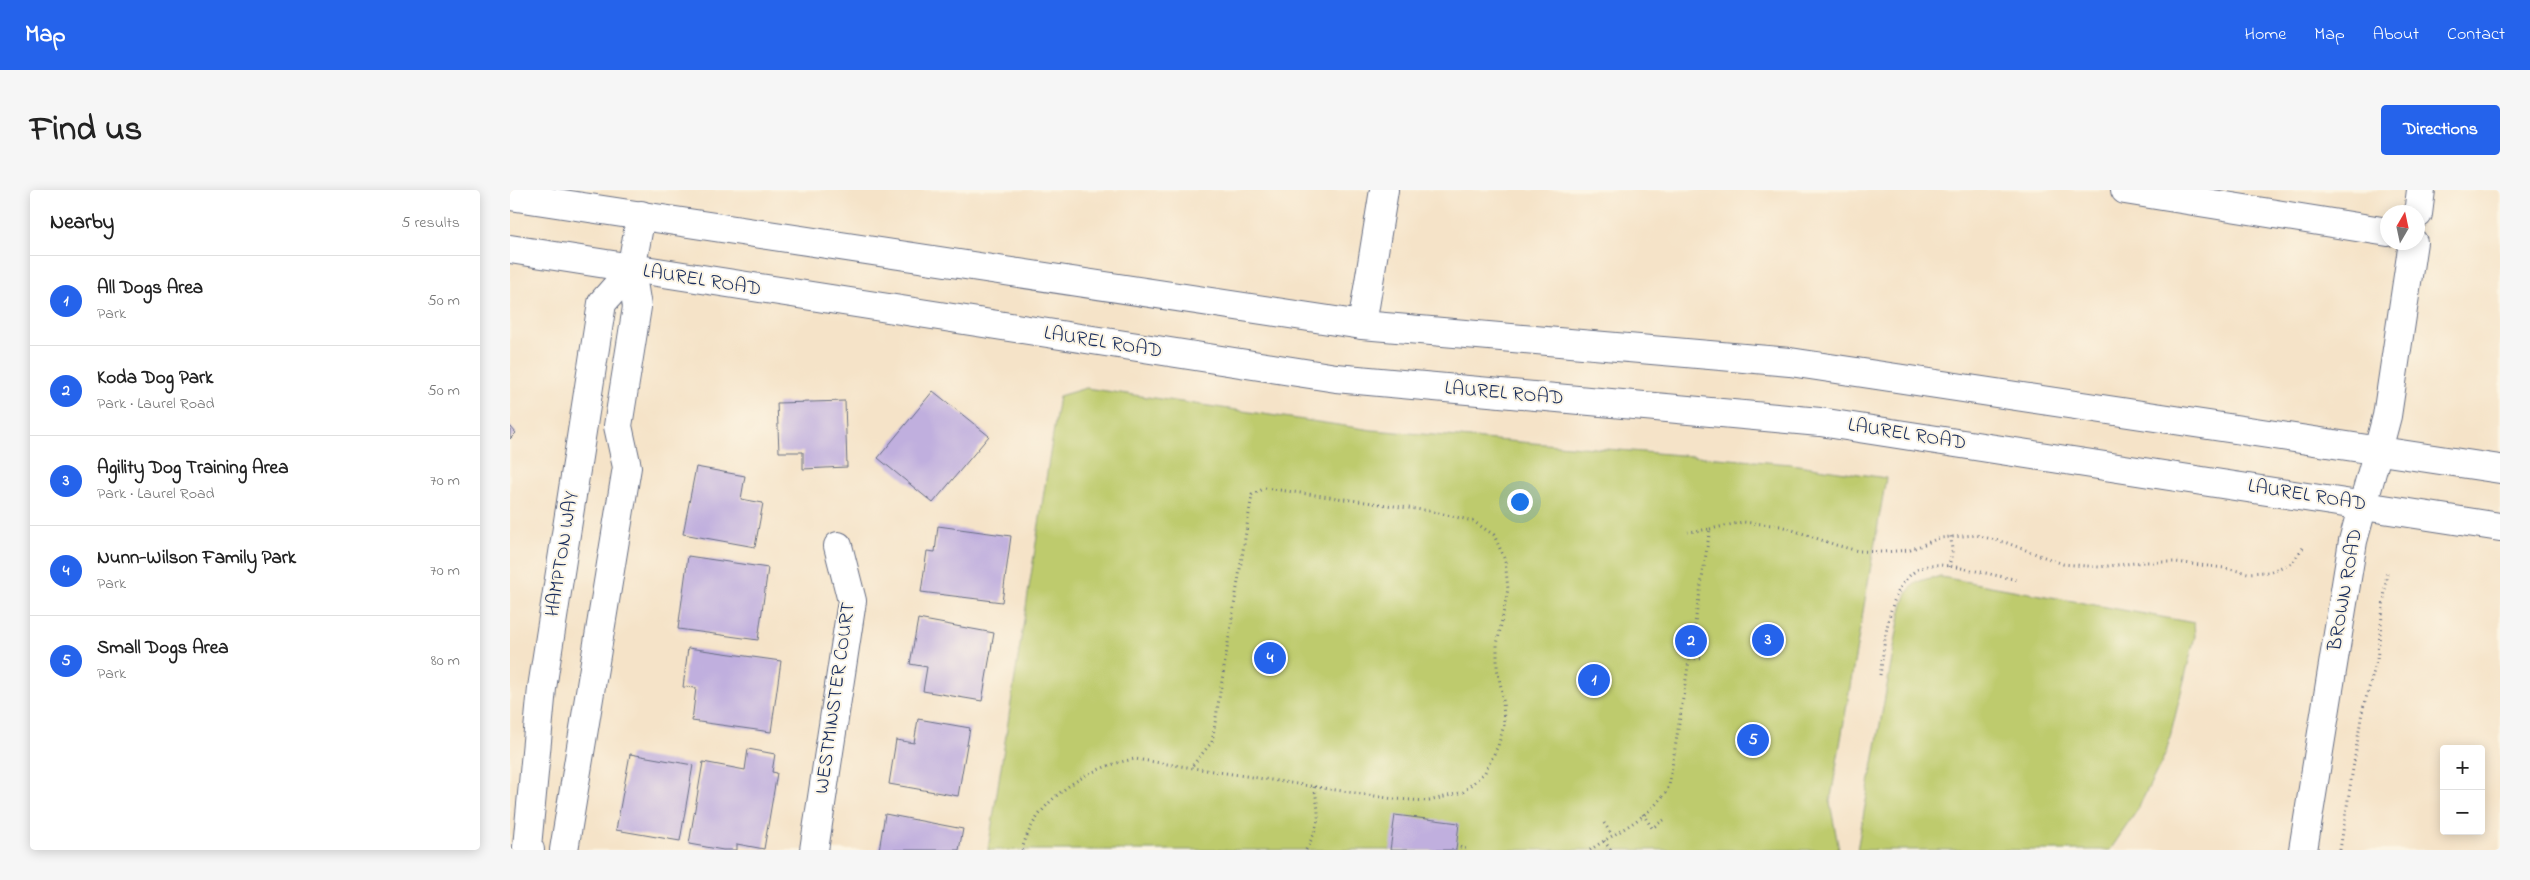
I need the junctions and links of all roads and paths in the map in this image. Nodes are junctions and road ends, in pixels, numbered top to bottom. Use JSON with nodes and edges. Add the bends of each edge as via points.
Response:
{"nodes":[{"id":1,"x":1384,"y":190,"type":"edge"},
{"id":2,"x":2125,"y":190,"type":"edge"},
{"id":3,"x":2421,"y":190,"type":"edge"},
{"id":4,"x":510,"y":196,"type":"edge"},
{"id":5,"x":2419,"y":205,"type":"edge"},
{"id":6,"x":641,"y":215,"type":"junction"},
{"id":7,"x":2380,"y":231,"type":"edge"},
{"id":8,"x":510,"y":250,"type":"edge"},
{"id":9,"x":2412,"y":250,"type":"edge"},
{"id":10,"x":631,"y":270,"type":"junction"},
{"id":11,"x":1362,"y":325,"type":"junction"},
{"id":12,"x":2378,"y":450,"type":"junction"},
{"id":13,"x":2500,"y":469,"type":"edge"},
{"id":14,"x":2362,"y":504,"type":"junction"},
{"id":15,"x":2500,"y":527,"type":"edge"},
{"id":16,"x":1710,"y":529,"type":"junction"},
{"id":17,"x":1688,"y":532,"type":"dead end"},
{"id":18,"x":1951,"y":536,"type":"junction"},
{"id":19,"x":2305,"y":545,"type":"dead end"},
{"id":20,"x":838,"y":546,"type":"dead end"},
{"id":21,"x":1949,"y":567,"type":"junction"},
{"id":22,"x":2387,"y":572,"type":"dead end"},
{"id":23,"x":2019,"y":580,"type":"dead end"},
{"id":24,"x":1690,"y":658,"type":"junction"},
{"id":25,"x":1704,"y":659,"type":"dead end"},
{"id":26,"x":1880,"y":675,"type":"dead end"},
{"id":27,"x":1191,"y":767,"type":"junction"},
{"id":28,"x":1314,"y":786,"type":"junction"},
{"id":29,"x":1643,"y":814,"type":"junction"},
{"id":30,"x":1664,"y":820,"type":"dead end"},
{"id":31,"x":1604,"y":823,"type":"dead end"},
{"id":32,"x":1612,"y":835,"type":"junction"},
{"id":33,"x":1604,"y":841,"type":"junction"},
{"id":34,"x":1460,"y":847,"type":"dead end"},
{"id":35,"x":530,"y":850,"type":"edge"},
{"id":36,"x":564,"y":850,"type":"edge"},
{"id":37,"x":814,"y":850,"type":"edge"},
{"id":38,"x":1022,"y":850,"type":"edge"},
{"id":39,"x":1306,"y":850,"type":"edge"},
{"id":40,"x":1469,"y":850,"type":"edge"},
{"id":41,"x":1590,"y":850,"type":"edge"},
{"id":42,"x":1612,"y":850,"type":"edge"},
{"id":43,"x":2303,"y":850,"type":"edge"},
{"id":44,"x":2340,"y":850,"type":"edge"}],
"edges":[{"from":1,"to":11,"type":"main road"},
{"from":2,"to":7,"type":"main road"},
{"from":3,"to":5,"type":"main road"},
{"from":4,"to":6,"type":"main road"},
{"from":6,"to":10,"type":"main road"},
{"from":6,"to":11,"type":"main road"},
{"from":8,"to":10,"type":"main road","name":"LAUREL ROAD"},
{"from":9,"to":12,"type":"main road","name":"BROWN ROAD","via":[[2387,416]]},
{"from":10,"to":14,"type":"main road","name":"LAUREL ROAD","via":[[1336,378],[1820,422]]},
{"from":10,"to":35,"type":"main road","name":"HAMPTON WAY","via":[[602,303],[542,688],[527,847]]},
{"from":10,"to":36,"type":"main road","via":[[637,307],[618,426],[627,467]]},
{"from":11,"to":12,"type":"main road","via":[[1790,362]]},
{"from":12,"to":13,"type":"main road"},
{"from":12,"to":14,"type":"main road","name":"BROWN ROAD"},
{"from":14,"to":15,"type":"main road","name":"LAUREL ROAD"},
{"from":14,"to":43,"type":"main road","name":"BROWN ROAD","via":[[2353,541]]},
{"from":16,"to":17,"type":"path"},
{"from":16,"to":18,"type":"path","via":[[1743,522],[1781,526],[1843,547],[1883,552],[1910,550]]},
{"from":16,"to":24,"type":"path"},
{"from":18,"to":19,"type":"path","via":[[1976,535],[2063,564],[2099,566],[2176,562],[2248,573],[2269,572],[2292,563]]},
{"from":18,"to":21,"type":"path"},
{"from":20,"to":37,"type":"main road","name":"WESTMINSTER COURT","via":[[852,601]]},
{"from":21,"to":23,"type":"path"},
{"from":21,"to":26,"type":"path","via":[[1932,565],[1914,572],[1901,583],[1894,598]]},
{"from":22,"to":44,"type":"path","via":[[2377,660],[2362,712]]},
{"from":24,"to":25,"type":"path"},
{"from":24,"to":29,"type":"path","via":[[1669,786],[1665,794]]},
{"from":27,"to":28,"type":"path"},
{"from":27,"to":28,"type":"path","via":[[1212,742],[1252,495],[1265,488],[1430,511],[1473,521],[1494,535],[1505,560],[1508,589],[1497,645],[1504,725],[1485,772],[1463,792],[1429,802]]},
{"from":27,"to":38,"type":"path","via":[[1135,759],[1096,770],[1066,787],[1047,805],[1032,822]]},
{"from":28,"to":39,"type":"path","via":[[1318,825]]},
{"from":29,"to":30,"type":"path","via":[[1652,828]]},
{"from":29,"to":32,"type":"path"},
{"from":31,"to":32,"type":"path"},
{"from":32,"to":33,"type":"path"},
{"from":33,"to":41,"type":"path"},
{"from":33,"to":42,"type":"path"},
{"from":34,"to":40,"type":"path"}]}
